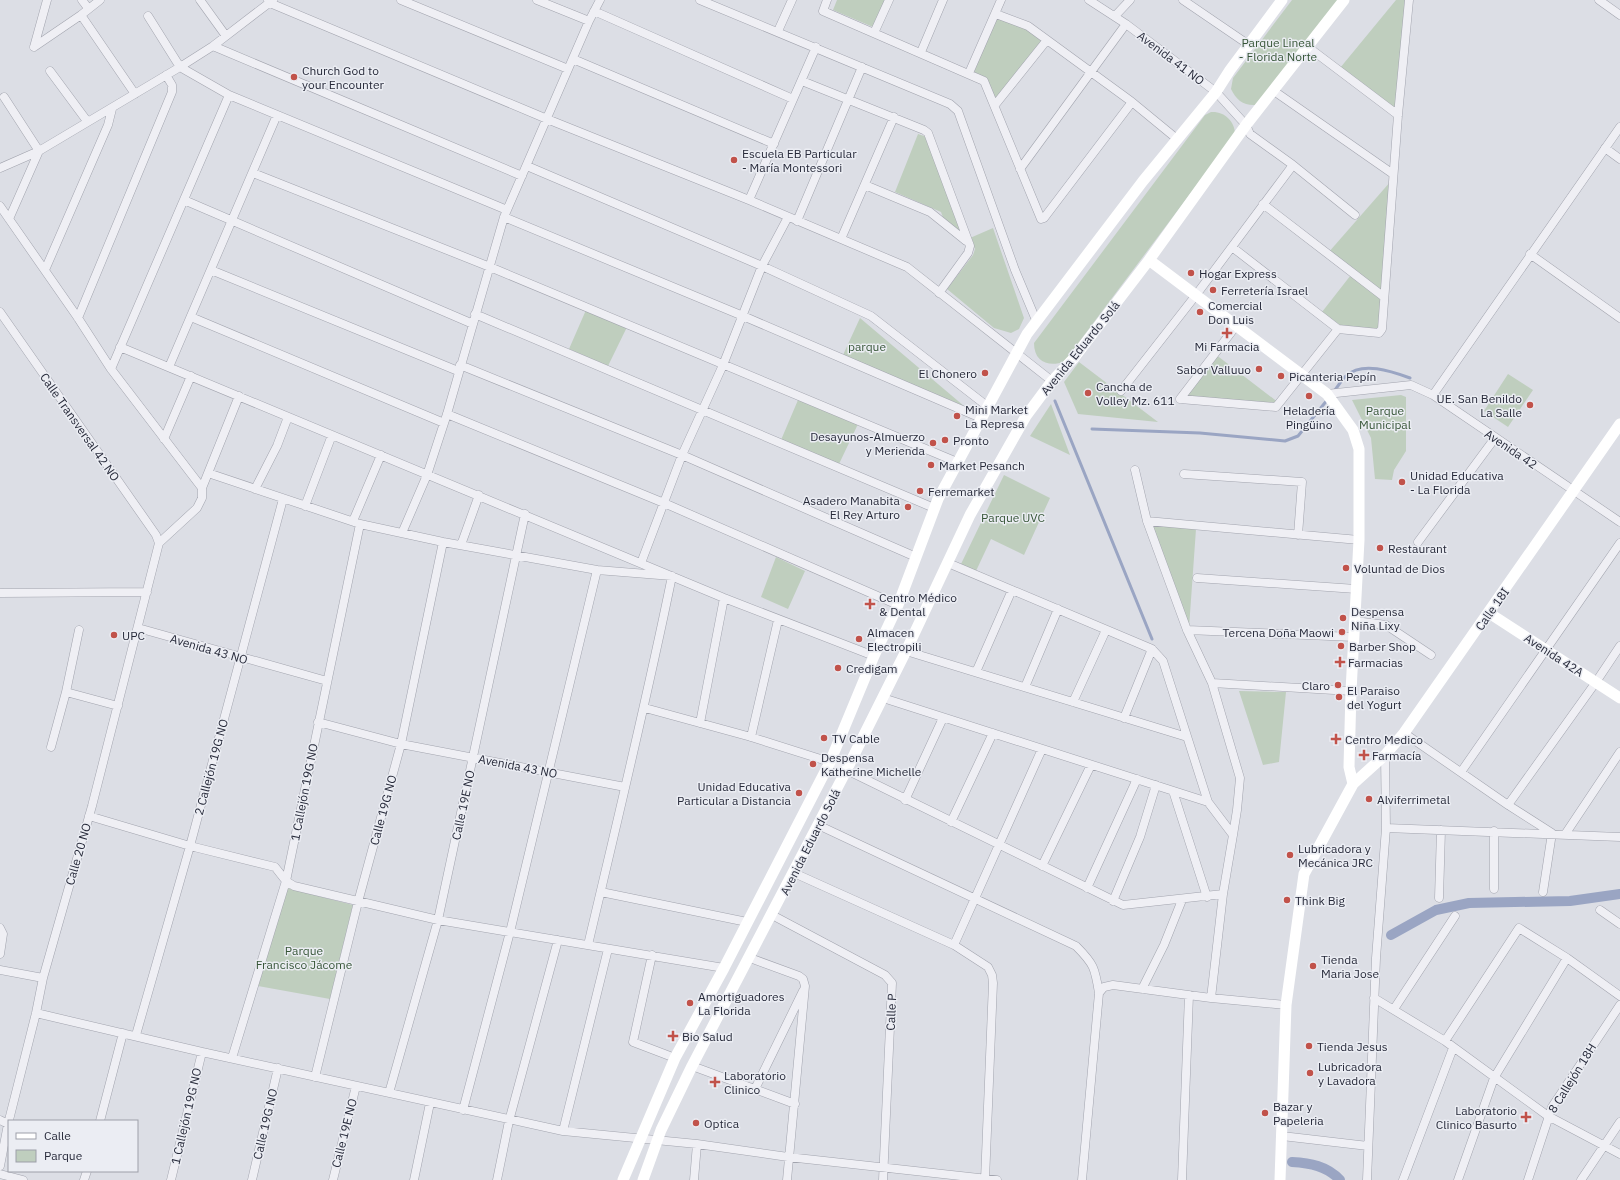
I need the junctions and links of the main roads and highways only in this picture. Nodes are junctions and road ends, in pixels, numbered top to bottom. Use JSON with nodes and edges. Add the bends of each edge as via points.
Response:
{"nodes":[{"id":1,"x":1344,"y":0,"type":"edge"},
{"id":2,"x":1277,"y":2,"type":"edge"},
{"id":3,"x":1150,"y":260,"type":"junction"},
{"id":4,"x":1620,"y":424,"type":"edge"},
{"id":5,"x":1489,"y":613,"type":"junction"},
{"id":6,"x":1620,"y":698,"type":"edge"},
{"id":7,"x":1353,"y":784,"type":"junction"},
{"id":8,"x":623,"y":1180,"type":"edge"},
{"id":9,"x":643,"y":1180,"type":"edge"},
{"id":10,"x":1280,"y":1180,"type":"edge"}],
"edges":[{"from":1,"to":3,"type":"main road","name":"Avenida Eduardo Solá","via":[[1246,125]]},
{"from":2,"to":8,"type":"main road","name":"Avenida Eduardo Solá","via":[[1216,92],[1036,320],[981,418],[934,508],[898,605],[830,762],[675,1058]]},
{"from":3,"to":7,"type":"main road","via":[[1327,394],[1353,430],[1359,449],[1359,540],[1349,767]]},
{"from":3,"to":9,"type":"main road","name":"Avenida Eduardo Solá","via":[[1026,416],[970,515],[883,698],[692,1066],[657,1141]]},
{"from":4,"to":5,"type":"main road","name":"Calle 18I"},
{"from":5,"to":6,"type":"main road","name":"Avenida 42A"},
{"from":5,"to":7,"type":"main road","name":"Calle 18I","via":[[1404,733],[1386,755]]},
{"from":7,"to":10,"type":"main road","via":[[1304,874],[1286,1005]]}]}
